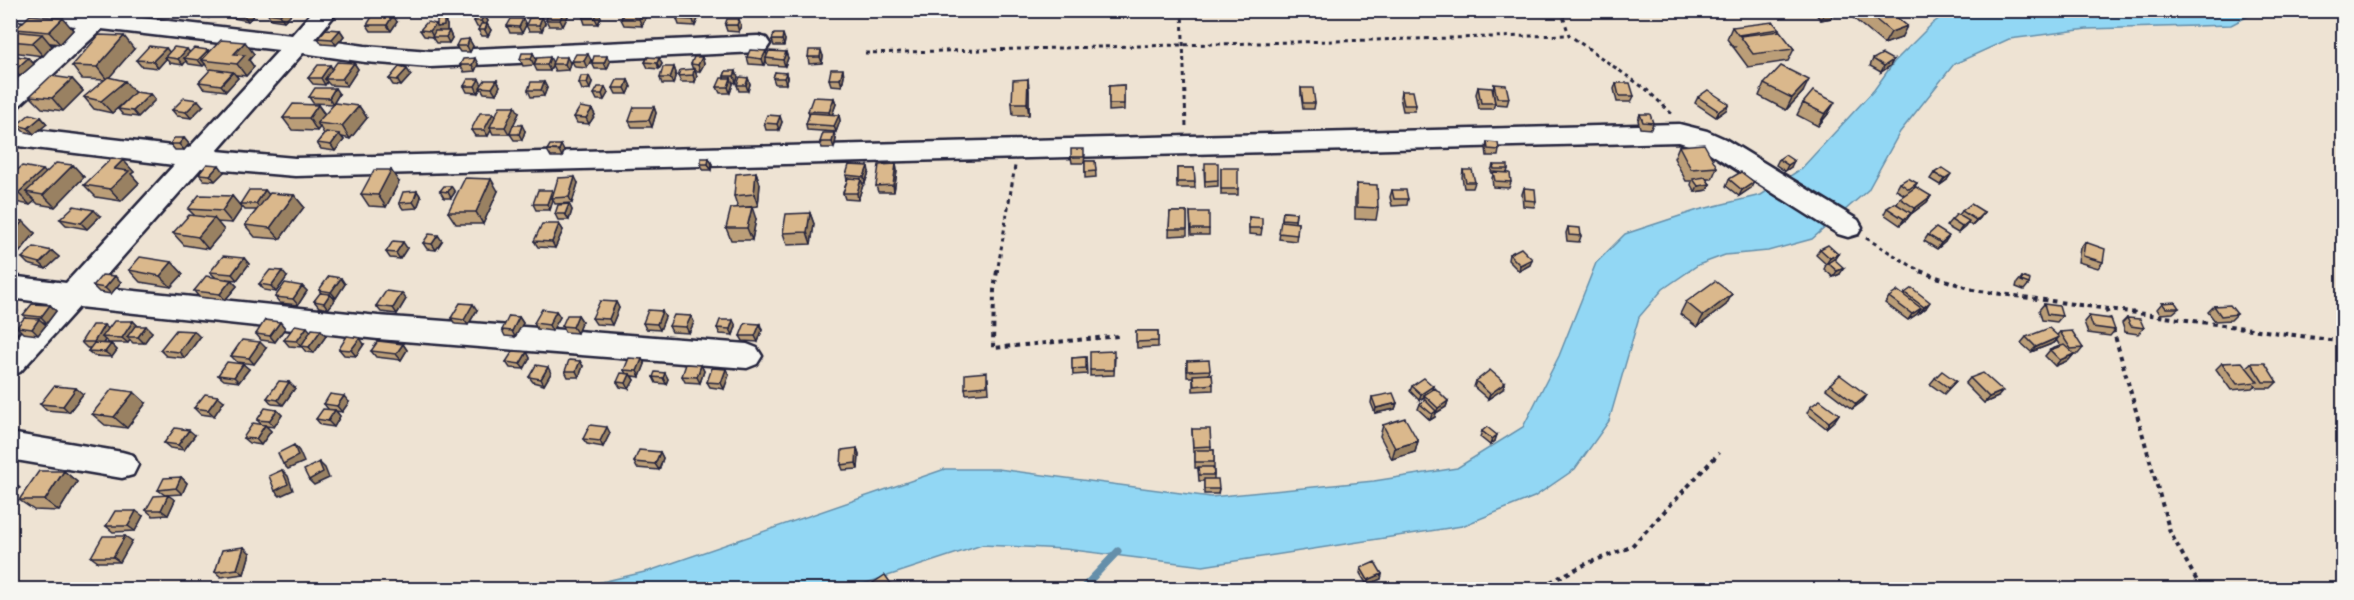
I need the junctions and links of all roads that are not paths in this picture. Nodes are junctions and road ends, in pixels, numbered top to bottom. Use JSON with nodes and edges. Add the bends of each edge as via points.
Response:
{"nodes":[{"id":1,"x":328,"y":10,"type":"edge"},
{"id":2,"x":10,"y":12,"type":"edge"},
{"id":3,"x":102,"y":16,"type":"edge"},
{"id":4,"x":298,"y":44,"type":"junction"},
{"id":5,"x":758,"y":44,"type":"dead end"},
{"id":6,"x":10,"y":100,"type":"edge"},
{"id":7,"x":10,"y":136,"type":"edge"},
{"id":8,"x":195,"y":158,"type":"junction"},
{"id":9,"x":1848,"y":227,"type":"road end"},
{"id":10,"x":10,"y":287,"type":"edge"},
{"id":11,"x":72,"y":295,"type":"junction"},
{"id":12,"x":747,"y":356,"type":"dead end"},
{"id":13,"x":10,"y":364,"type":"edge"},
{"id":14,"x":10,"y":446,"type":"edge"},
{"id":15,"x":122,"y":465,"type":"dead end"}],
"edges":[{"from":1,"to":4,"type":"street"},
{"from":2,"to":3,"type":"street"},
{"from":3,"to":4,"type":"street"},
{"from":3,"to":6,"type":"street"},
{"from":4,"to":5,"type":"street","via":[[430,59]]},
{"from":4,"to":8,"type":"street"},
{"from":7,"to":8,"type":"street"},
{"from":8,"to":9,"type":"street","via":[[312,167],[1679,134],[1708,141]]},
{"from":8,"to":11,"type":"street"},
{"from":10,"to":11,"type":"street"},
{"from":11,"to":12,"type":"street","via":[[421,332]]},
{"from":11,"to":13,"type":"street"},
{"from":14,"to":15,"type":"street"}]}
